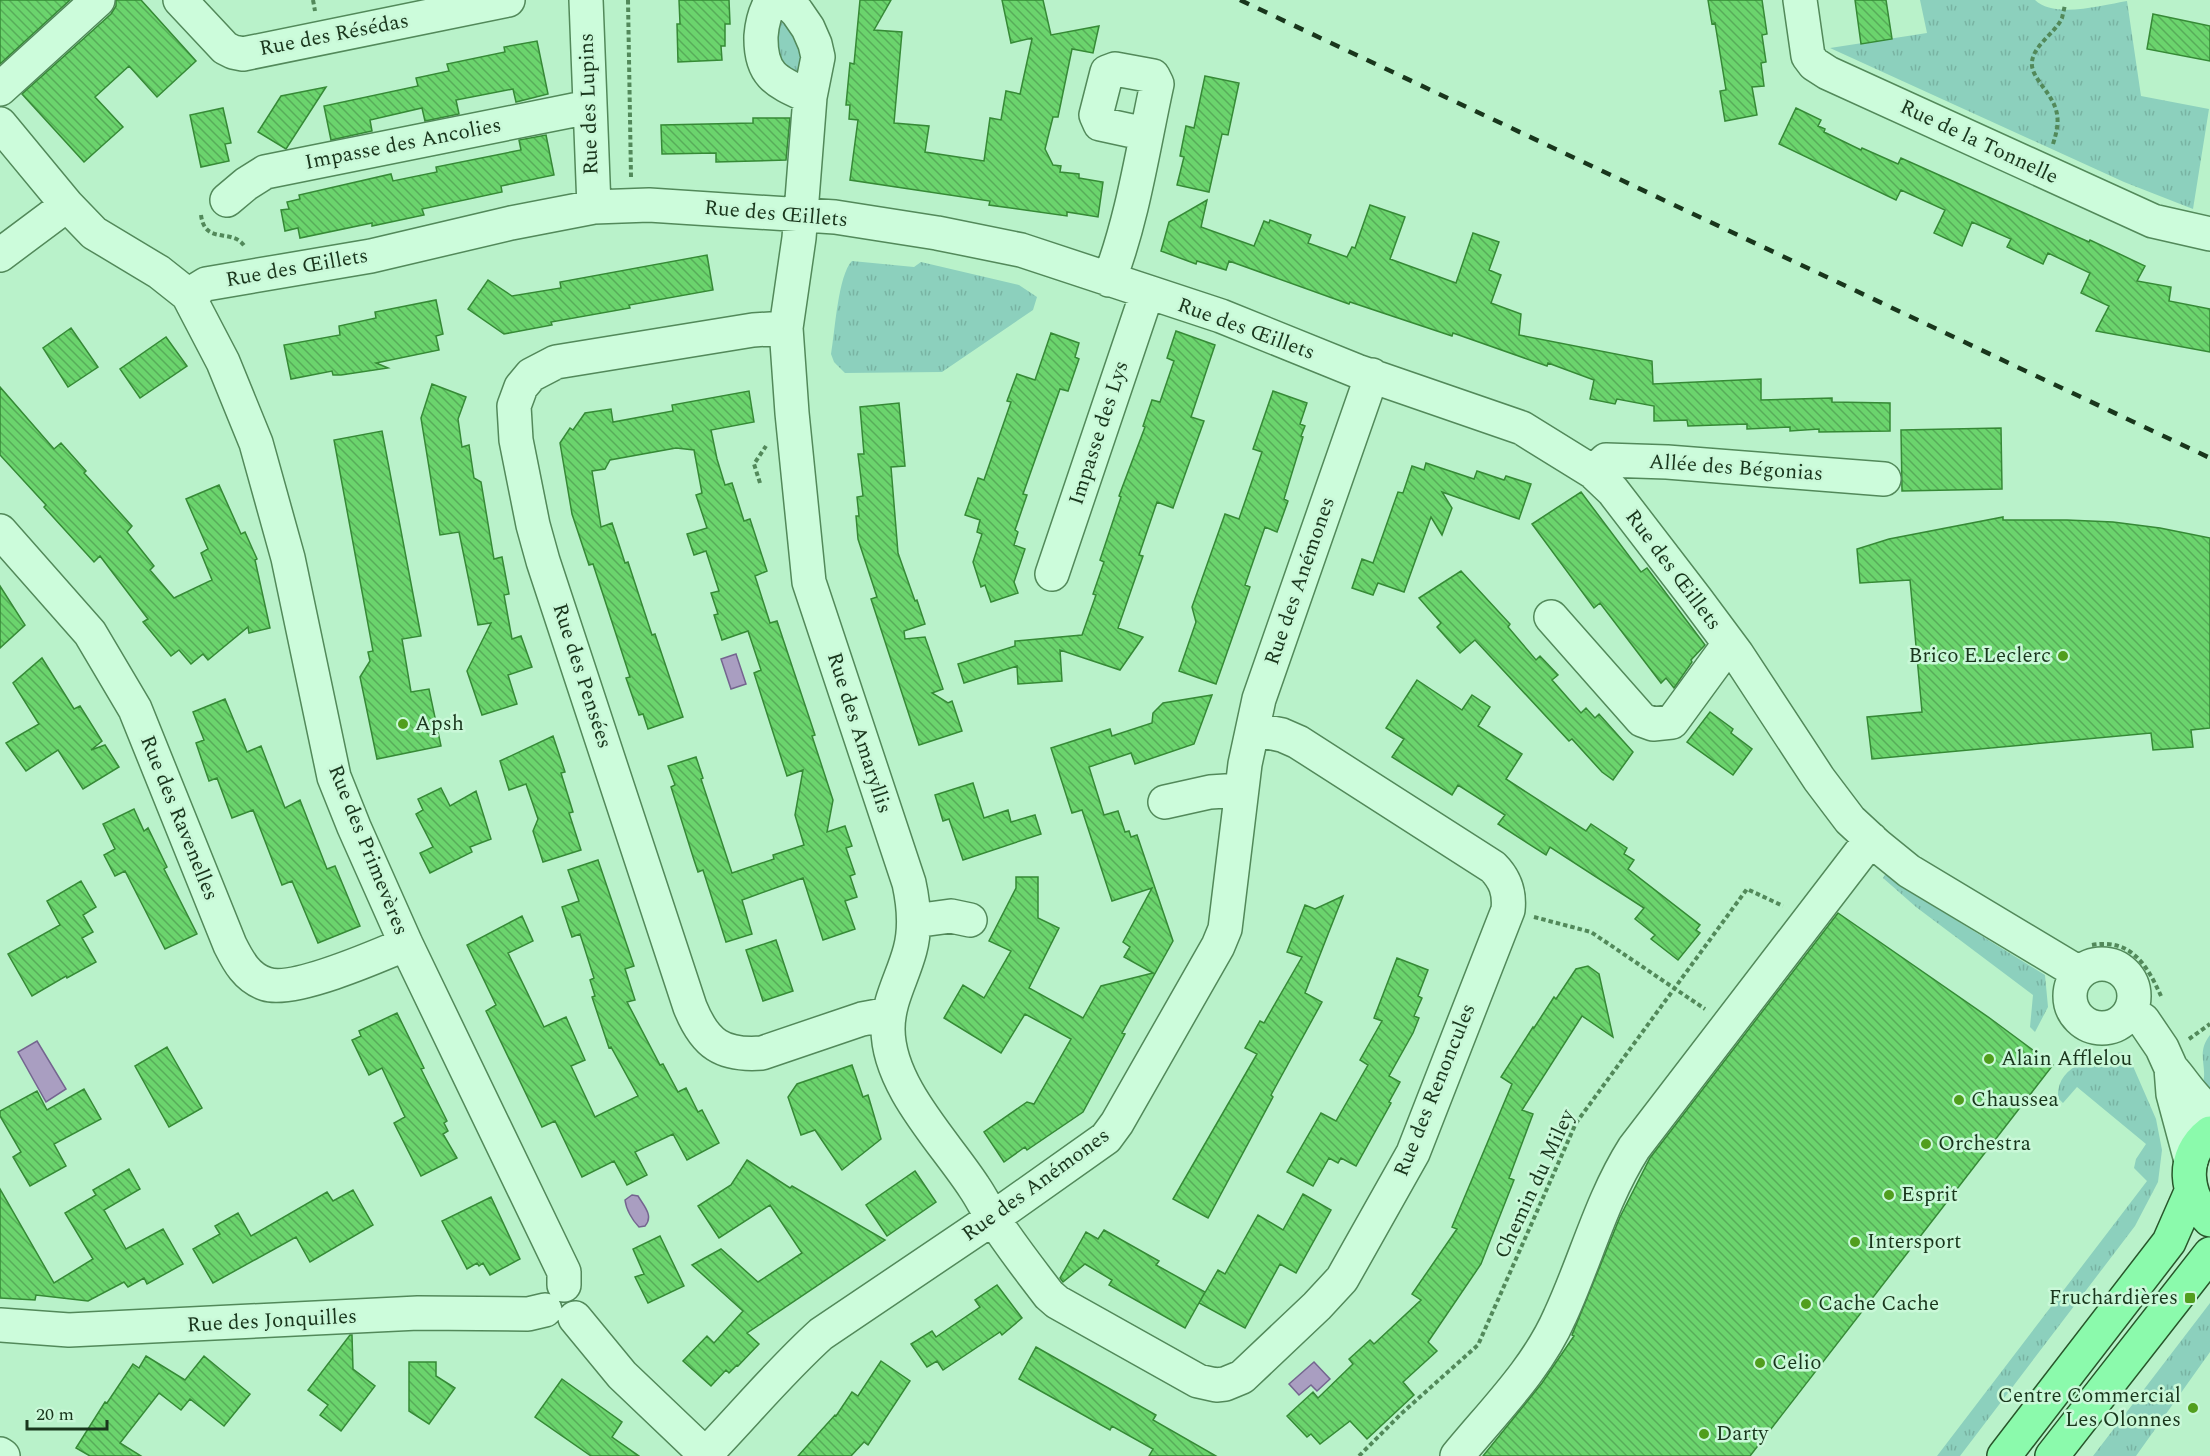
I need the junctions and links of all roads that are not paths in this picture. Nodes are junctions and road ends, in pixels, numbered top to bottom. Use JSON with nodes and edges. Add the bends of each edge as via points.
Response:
{"nodes":[{"id":1,"x":98,"y":0,"type":"edge"},
{"id":2,"x":180,"y":0,"type":"edge"},
{"id":3,"x":508,"y":0,"type":"edge"},
{"id":4,"x":586,"y":0,"type":"edge"},
{"id":5,"x":772,"y":0,"type":"edge"},
{"id":6,"x":785,"y":0,"type":"edge"},
{"id":7,"x":1800,"y":0,"type":"edge"},
{"id":8,"x":0,"y":89,"type":"edge"},
{"id":9,"x":810,"y":97,"type":"junction"},
{"id":10,"x":588,"y":107,"type":"junction"},
{"id":11,"x":0,"y":124,"type":"edge"},
{"id":12,"x":1146,"y":134,"type":"dead end"},
{"id":13,"x":227,"y":200,"type":"dead end"},
{"id":14,"x":67,"y":205,"type":"junction"},
{"id":15,"x":594,"y":207,"type":"junction"},
{"id":16,"x":801,"y":215,"type":"junction"},
{"id":17,"x":2210,"y":234,"type":"edge"},
{"id":18,"x":0,"y":255,"type":"edge"},
{"id":19,"x":1109,"y":280,"type":"junction"},
{"id":20,"x":1147,"y":293,"type":"junction"},
{"id":21,"x":188,"y":295,"type":"junction"},
{"id":22,"x":786,"y":328,"type":"junction"},
{"id":23,"x":1372,"y":375,"type":"junction"},
{"id":24,"x":1593,"y":472,"type":"junction"},
{"id":25,"x":1884,"y":479,"type":"dead end"},
{"id":26,"x":0,"y":531,"type":"edge"},
{"id":27,"x":1052,"y":574,"type":"dead end"},
{"id":28,"x":1551,"y":617,"type":"dead end"},
{"id":29,"x":1729,"y":644,"type":"junction"},
{"id":30,"x":1253,"y":729,"type":"junction"},
{"id":31,"x":1241,"y":790,"type":"junction"},
{"id":32,"x":1165,"y":802,"type":"dead end"},
{"id":33,"x":1871,"y":839,"type":"junction"},
{"id":34,"x":970,"y":920,"type":"dead end"},
{"id":35,"x":914,"y":921,"type":"junction"},
{"id":36,"x":406,"y":944,"type":"junction"},
{"id":37,"x":2084,"y":959,"type":"junction"},
{"id":38,"x":2130,"y":1012,"type":"junction"},
{"id":39,"x":889,"y":1014,"type":"junction"},
{"id":40,"x":2177,"y":1056,"type":"junction"},
{"id":41,"x":2210,"y":1111,"type":"edge"},
{"id":42,"x":2210,"y":1133,"type":"edge"},
{"id":43,"x":2191,"y":1176,"type":"junction"},
{"id":44,"x":993,"y":1218,"type":"junction"},
{"id":45,"x":2210,"y":1220,"type":"edge"},
{"id":46,"x":2210,"y":1254,"type":"edge"},
{"id":47,"x":561,"y":1304,"type":"junction"},
{"id":48,"x":0,"y":1325,"type":"edge"},
{"id":49,"x":705,"y":1455,"type":"edge"},
{"id":50,"x":1457,"y":1456,"type":"edge"},
{"id":51,"x":2004,"y":1456,"type":"edge"},
{"id":52,"x":2052,"y":1456,"type":"edge"}],
"edges":[{"from":1,"to":8,"type":"street"},
{"from":2,"to":3,"type":"street","name":"Rue des Résédas","via":[[225,48],[243,54]]},
{"from":4,"to":10,"type":"street","name":"Rue des Lupins"},
{"from":5,"to":9,"type":"street","via":[[762,24],[763,63],[787,86]]},
{"from":6,"to":9,"type":"street","name":"Rue des Amaryllis","via":[[797,12],[815,44],[818,57]]},
{"from":7,"to":17,"type":"street","name":"Rue de la Tonnelle","via":[[1808,56],[1828,73],[2153,221]]},
{"from":9,"to":16,"type":"street","name":"Rue des Amaryllis"},
{"from":10,"to":13,"type":"street","name":"Impasse des Ancolies","via":[[265,172]]},
{"from":10,"to":15,"type":"street","name":"Rue des Lupins"},
{"from":11,"to":14,"type":"street"},
{"from":12,"to":19,"type":"street","via":[[1123,238]]},
{"from":14,"to":18,"type":"street"},
{"from":14,"to":21,"type":"street","via":[[94,233],[159,272]]},
{"from":15,"to":16,"type":"street","name":"Rue des Œillets","via":[[649,205]]},
{"from":15,"to":21,"type":"street","name":"Rue des Œillets","via":[[372,256],[206,284]]},
{"from":16,"to":19,"type":"street","name":"Rue des Œillets","via":[[861,220],[1011,248]]},
{"from":16,"to":22,"type":"street","name":"Rue des Amaryllis"},
{"from":19,"to":20,"type":"street","name":"Rue des Œillets"},
{"from":20,"to":23,"type":"street","name":"Rue des Œillets","via":[[1221,316]]},
{"from":20,"to":27,"type":"street","name":"Impasse des Lys"},
{"from":21,"to":36,"type":"street","name":"Rue des Primevères","via":[[224,362],[256,443],[288,558],[334,777]]},
{"from":22,"to":35,"type":"street","name":"Rue des Amaryllis","via":[[809,582],[909,883]]},
{"from":22,"to":39,"type":"street","name":"Rue des Pensées","via":[[556,362],[531,375],[521,387],[514,406],[516,440],[543,561],[690,1007],[702,1031],[713,1044],[728,1052],[762,1053],[862,1019]]},
{"from":23,"to":24,"type":"street","name":"Rue des Œillets","via":[[1522,428]]},
{"from":23,"to":30,"type":"street","name":"Rue des Anémones","via":[[1259,699]]},
{"from":24,"to":25,"type":"street","name":"Allée des Bégonias","via":[[1606,460]]},
{"from":24,"to":29,"type":"street","name":"Rue des Œillets","via":[[1627,508]]},
{"from":26,"to":36,"type":"street","name":"Rue des Ravenelles","via":[[90,633],[123,686],[230,945],[246,971],[266,984],[301,984]]},
{"from":28,"to":29,"type":"street","via":[[1642,720],[1653,724],[1672,722]]},
{"from":29,"to":33,"type":"street","name":"Rue des Œillets","via":[[1819,779],[1850,820]]},
{"from":30,"to":31,"type":"street","name":"Rue des Anémones"},
{"from":30,"to":44,"type":"street","name":"Rue des Renoncules","via":[[1298,742],[1493,867],[1506,886],[1508,910],[1401,1176],[1342,1279],[1242,1377],[1216,1385],[1198,1381],[1057,1302]]},
{"from":31,"to":32,"type":"street"},
{"from":31,"to":44,"type":"street","name":"Rue des Anémones","via":[[1225,929],[1117,1123],[1106,1138]]},
{"from":33,"to":37,"type":"street","name":"Rue des Œillets","via":[[1909,871]]},
{"from":33,"to":50,"type":"street","via":[[1634,1148],[1618,1174],[1560,1318],[1534,1362]]},
{"from":34,"to":35,"type":"street","via":[[951,916]]},
{"from":35,"to":39,"type":"street","name":"Rue des Amaryllis","via":[[909,952]]},
{"from":36,"to":47,"type":"street","name":"Rue des Primevères","via":[[564,1272]]},
{"from":37,"to":38,"type":"street","via":[[2123,971],[2133,987]]},
{"from":37,"to":38,"type":"street","via":[[2069,993],[2075,1014],[2083,1023],[2103,1028],[2114,1026]]},
{"from":38,"to":40,"type":"street","via":[[2143,1020],[2162,1048]]},
{"from":39,"to":44,"type":"street","name":"Rue des Amaryllis","via":[[891,1054],[906,1089]]},
{"from":40,"to":41,"type":"street","via":[[2186,1085]]},
{"from":40,"to":43,"type":"street","via":[[2172,1094]]},
{"from":42,"to":43,"type":"main road","via":[[2196,1148]]},
{"from":43,"to":45,"type":"main road","via":[[2198,1207]]},
{"from":43,"to":51,"type":"main road","via":[[2178,1225],[2169,1242]]},
{"from":44,"to":49,"type":"street","name":"Rue des Anémones","via":[[821,1334]]},
{"from":46,"to":52,"type":"main road"},
{"from":47,"to":48,"type":"street","name":"Rue des Jonquilles","via":[[528,1314],[418,1313],[69,1330]]},
{"from":47,"to":49,"type":"street","name":"Rue des Primevères","via":[[622,1375]]}]}
